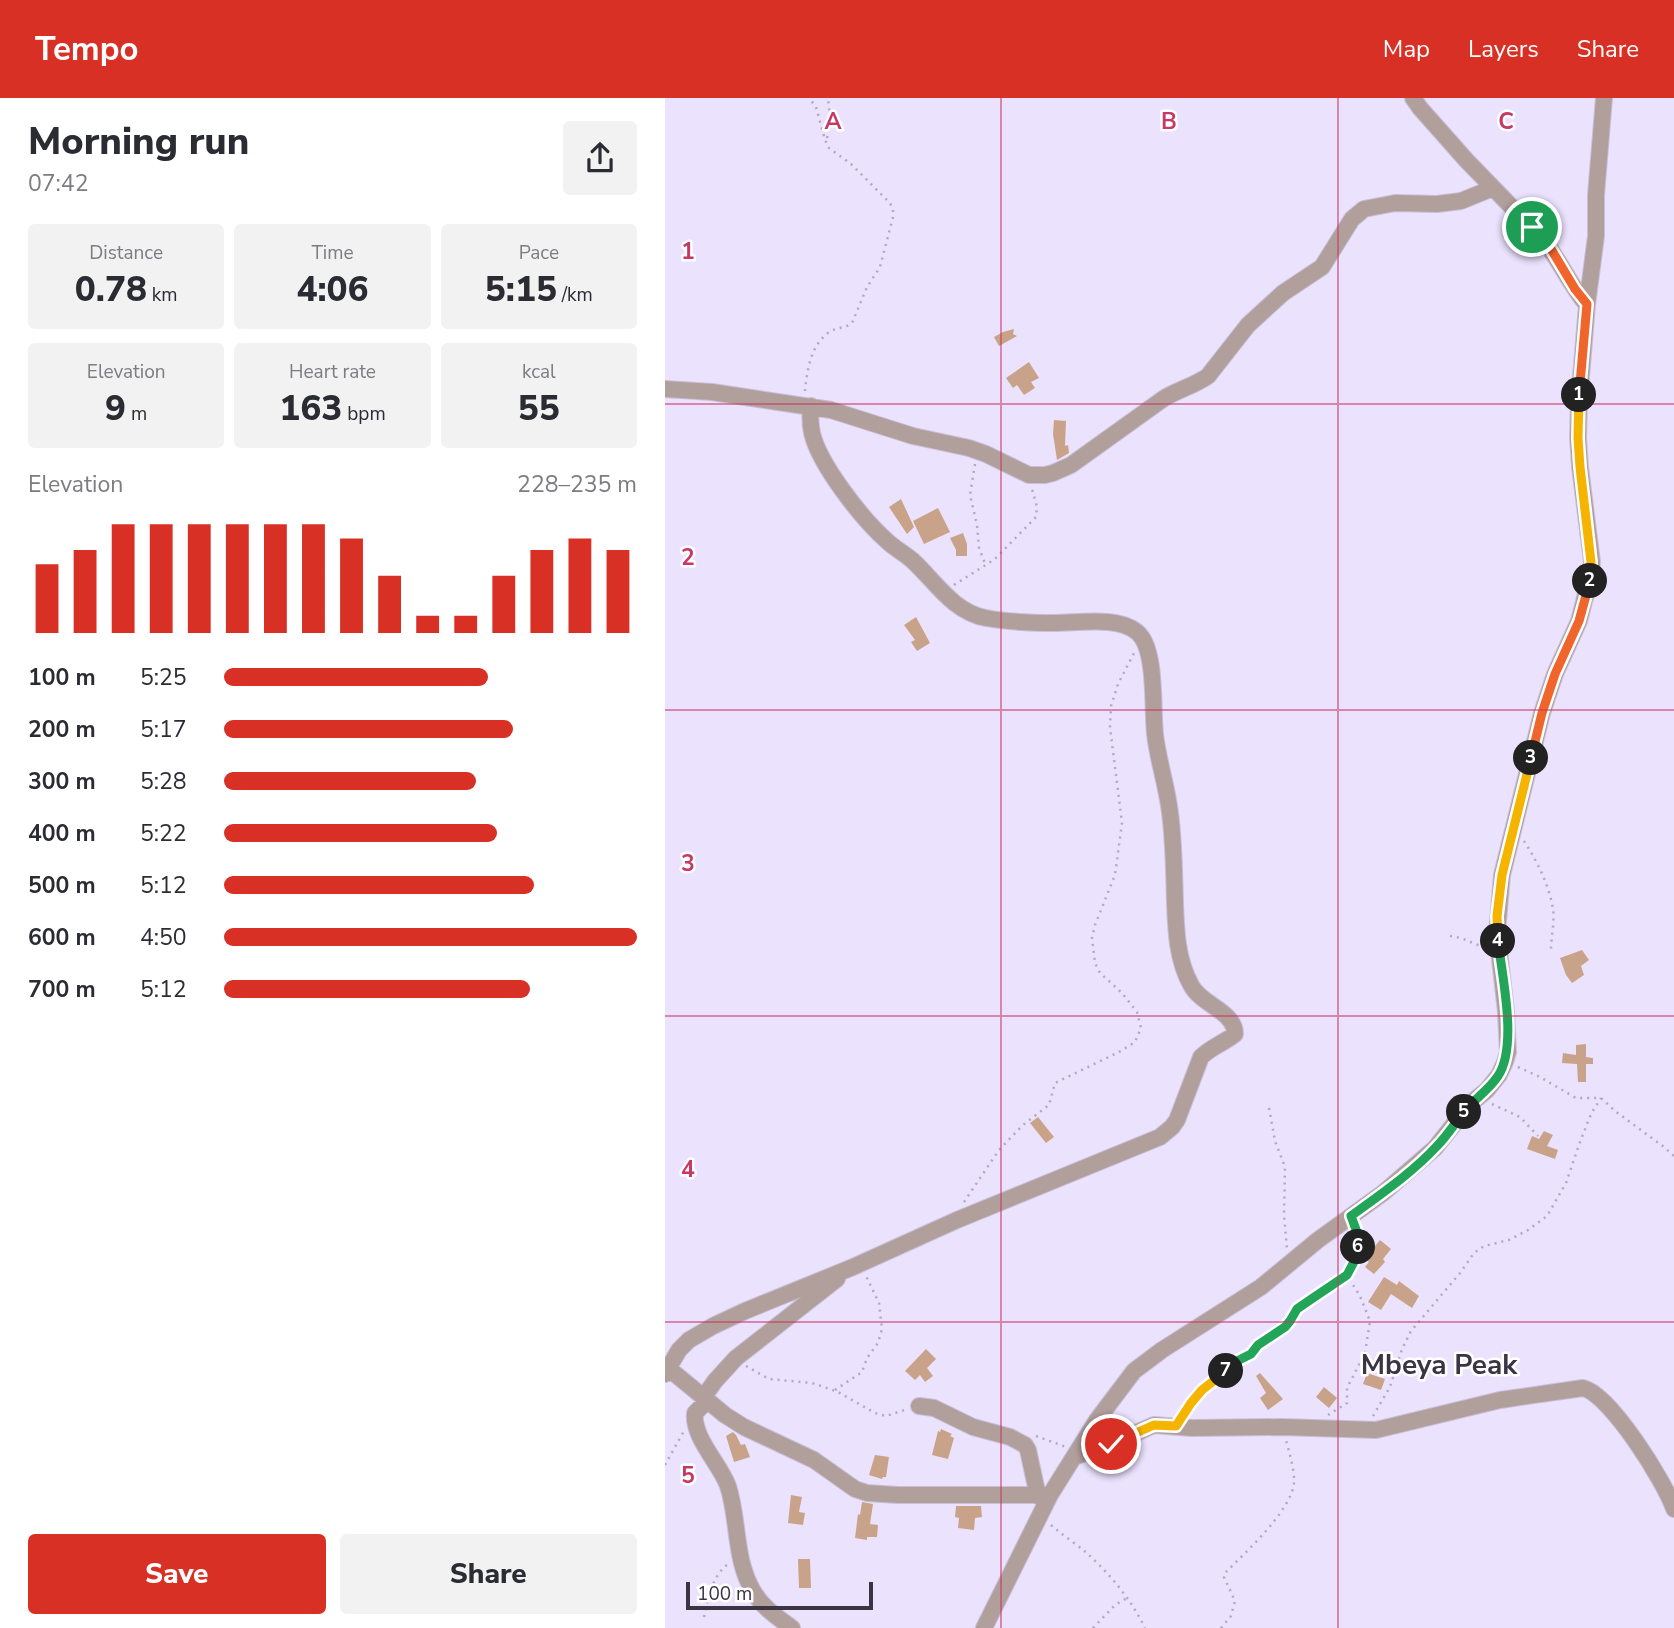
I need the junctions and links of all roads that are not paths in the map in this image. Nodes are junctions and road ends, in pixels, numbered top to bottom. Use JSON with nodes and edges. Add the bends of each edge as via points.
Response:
{"nodes":[{"id":1,"x":1413,"y":98,"type":"edge"},
{"id":2,"x":1604,"y":98,"type":"edge"},
{"id":3,"x":1493,"y":188,"type":"junction"},
{"id":4,"x":1587,"y":304,"type":"junction"},
{"id":5,"x":665,"y":389,"type":"edge"},
{"id":6,"x":807,"y":406,"type":"junction"},
{"id":7,"x":857,"y":1265,"type":"junction"},
{"id":8,"x":667,"y":1371,"type":"edge"},
{"id":9,"x":705,"y":1399,"type":"junction"},
{"id":10,"x":919,"y":1406,"type":"road end"},
{"id":11,"x":1077,"y":1453,"type":"junction"},
{"id":12,"x":1044,"y":1495,"type":"junction"},
{"id":13,"x":1674,"y":1509,"type":"edge"},
{"id":14,"x":792,"y":1628,"type":"edge"},
{"id":15,"x":984,"y":1628,"type":"edge"}],
"edges":[{"from":1,"to":3,"type":"street"},
{"from":2,"to":4,"type":"street"},
{"from":3,"to":4,"type":"street","via":[[1546,243]]},
{"from":3,"to":6,"type":"street","via":[[1461,201],[1364,209],[1352,219],[1322,267],[1257,316],[1208,376],[1163,399],[1062,470],[1029,475],[977,450]]},
{"from":4,"to":11,"type":"street","via":[[1578,438],[1590,578],[1579,621],[1542,713],[1500,892],[1497,933],[1506,1012],[1505,1062],[1499,1075],[1435,1148],[1383,1193],[1261,1287],[1134,1371]]},
{"from":5,"to":6,"type":"street"},
{"from":6,"to":7,"type":"street","via":[[813,437],[838,483],[888,543],[962,609],[985,618],[1110,622],[1143,638],[1149,654],[1155,735],[1170,814],[1180,954],[1198,996],[1235,1026],[1235,1034],[1201,1057],[1177,1120],[1160,1137]]},
{"from":7,"to":8,"type":"street","via":[[699,1332],[679,1350]]},
{"from":7,"to":9,"type":"street","via":[[736,1358]]},
{"from":8,"to":9,"type":"street"},
{"from":9,"to":12,"type":"street","via":[[744,1427],[814,1460],[867,1493]]},
{"from":9,"to":14,"type":"street","via":[[695,1413],[696,1427],[727,1485],[746,1576],[761,1603]]},
{"from":10,"to":12,"type":"street","via":[[1025,1445]]},
{"from":11,"to":12,"type":"street"},
{"from":11,"to":13,"type":"street","via":[[1154,1425],[1388,1428],[1510,1398],[1583,1388],[1614,1412],[1665,1487]]},
{"from":12,"to":15,"type":"street","via":[[1040,1516]]}]}
